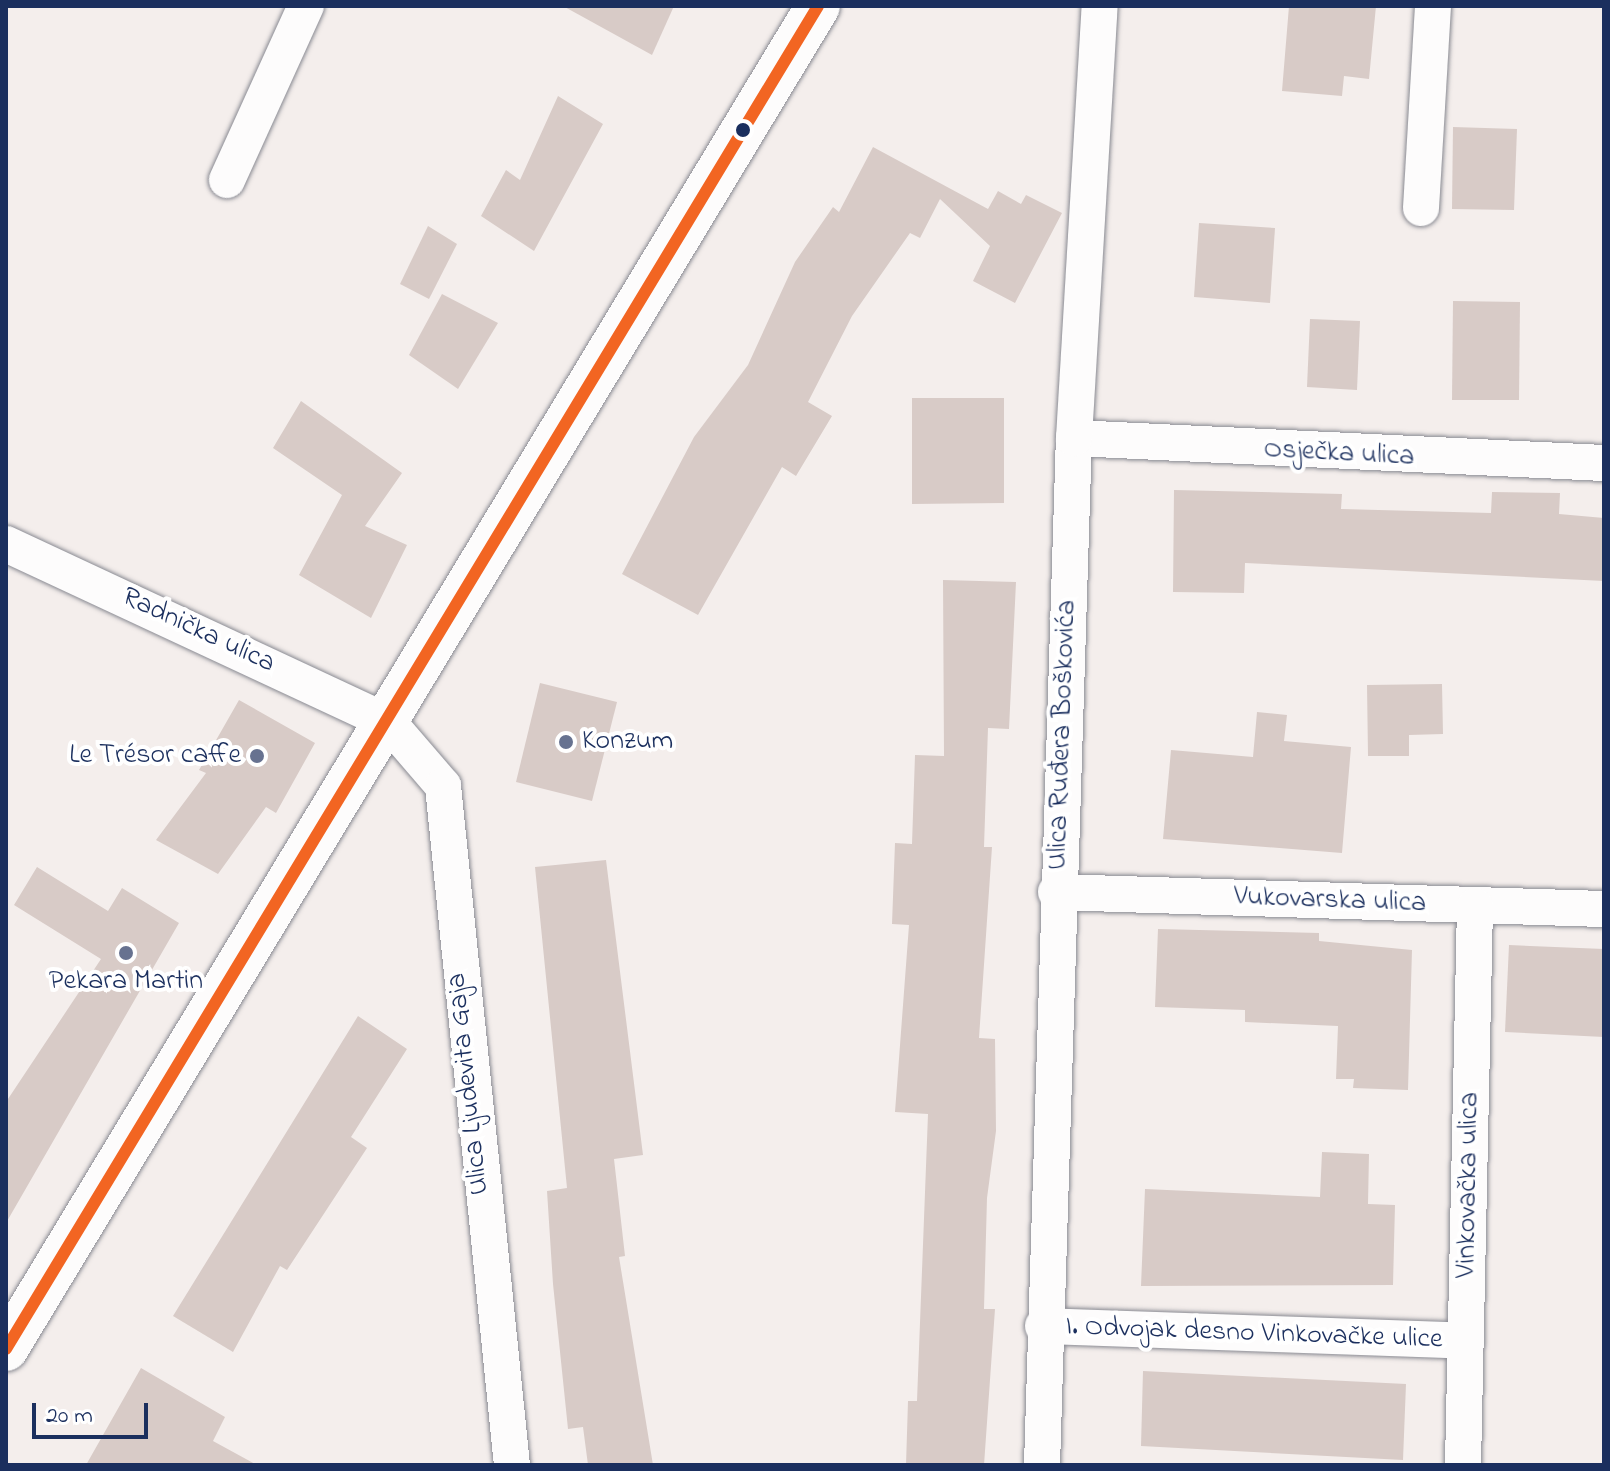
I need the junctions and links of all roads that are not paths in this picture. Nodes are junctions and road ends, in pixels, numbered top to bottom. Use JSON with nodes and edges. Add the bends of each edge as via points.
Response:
{"nodes":[{"id":1,"x":306,"y":6,"type":"edge"},
{"id":2,"x":818,"y":6,"type":"edge"},
{"id":3,"x":1100,"y":6,"type":"edge"},
{"id":4,"x":1433,"y":6,"type":"edge"},
{"id":5,"x":227,"y":180,"type":"dead end"},
{"id":6,"x":1421,"y":208,"type":"dead end"},
{"id":7,"x":1074,"y":438,"type":"junction"},
{"id":8,"x":1604,"y":463,"type":"edge"},
{"id":9,"x":6,"y":544,"type":"edge"},
{"id":10,"x":388,"y":722,"type":"junction"},
{"id":11,"x":1056,"y":892,"type":"junction"},
{"id":12,"x":1475,"y":906,"type":"junction"},
{"id":13,"x":1604,"y":909,"type":"edge"},
{"id":14,"x":1043,"y":1326,"type":"junction"},
{"id":15,"x":1465,"y":1341,"type":"junction"},
{"id":16,"x":6,"y":1349,"type":"edge"},
{"id":17,"x":512,"y":1465,"type":"edge"},
{"id":18,"x":1042,"y":1465,"type":"edge"},
{"id":19,"x":1463,"y":1465,"type":"edge"}],
"edges":[{"from":1,"to":5,"type":"street"},
{"from":2,"to":10,"type":"main road"},
{"from":3,"to":7,"type":"street","name":"Ulica Ruđera Boškovića"},
{"from":4,"to":6,"type":"street"},
{"from":7,"to":8,"type":"street","name":"Osječka ulica"},
{"from":7,"to":11,"type":"street","name":"Ulica Ruđera Boškovića"},
{"from":9,"to":10,"type":"street","name":"Radnička ulica"},
{"from":10,"to":16,"type":"main road"},
{"from":10,"to":17,"type":"street","name":"Ulica Ljudevita Gaja","via":[[443,786]]},
{"from":11,"to":12,"type":"street","name":"Vukovarska ulica"},
{"from":11,"to":14,"type":"street","name":"Ulica Ruđera Boškovića"},
{"from":12,"to":13,"type":"street","name":"Vukovarska ulica"},
{"from":12,"to":15,"type":"street","name":"Vinkovačka ulica"},
{"from":14,"to":15,"type":"street","name":"I. Odvojak desno Vinkovačke ulice"},
{"from":14,"to":18,"type":"street","name":"Ulica Ruđera Boškovića"},
{"from":15,"to":19,"type":"street","name":"Vinkovačka ulica"}]}
